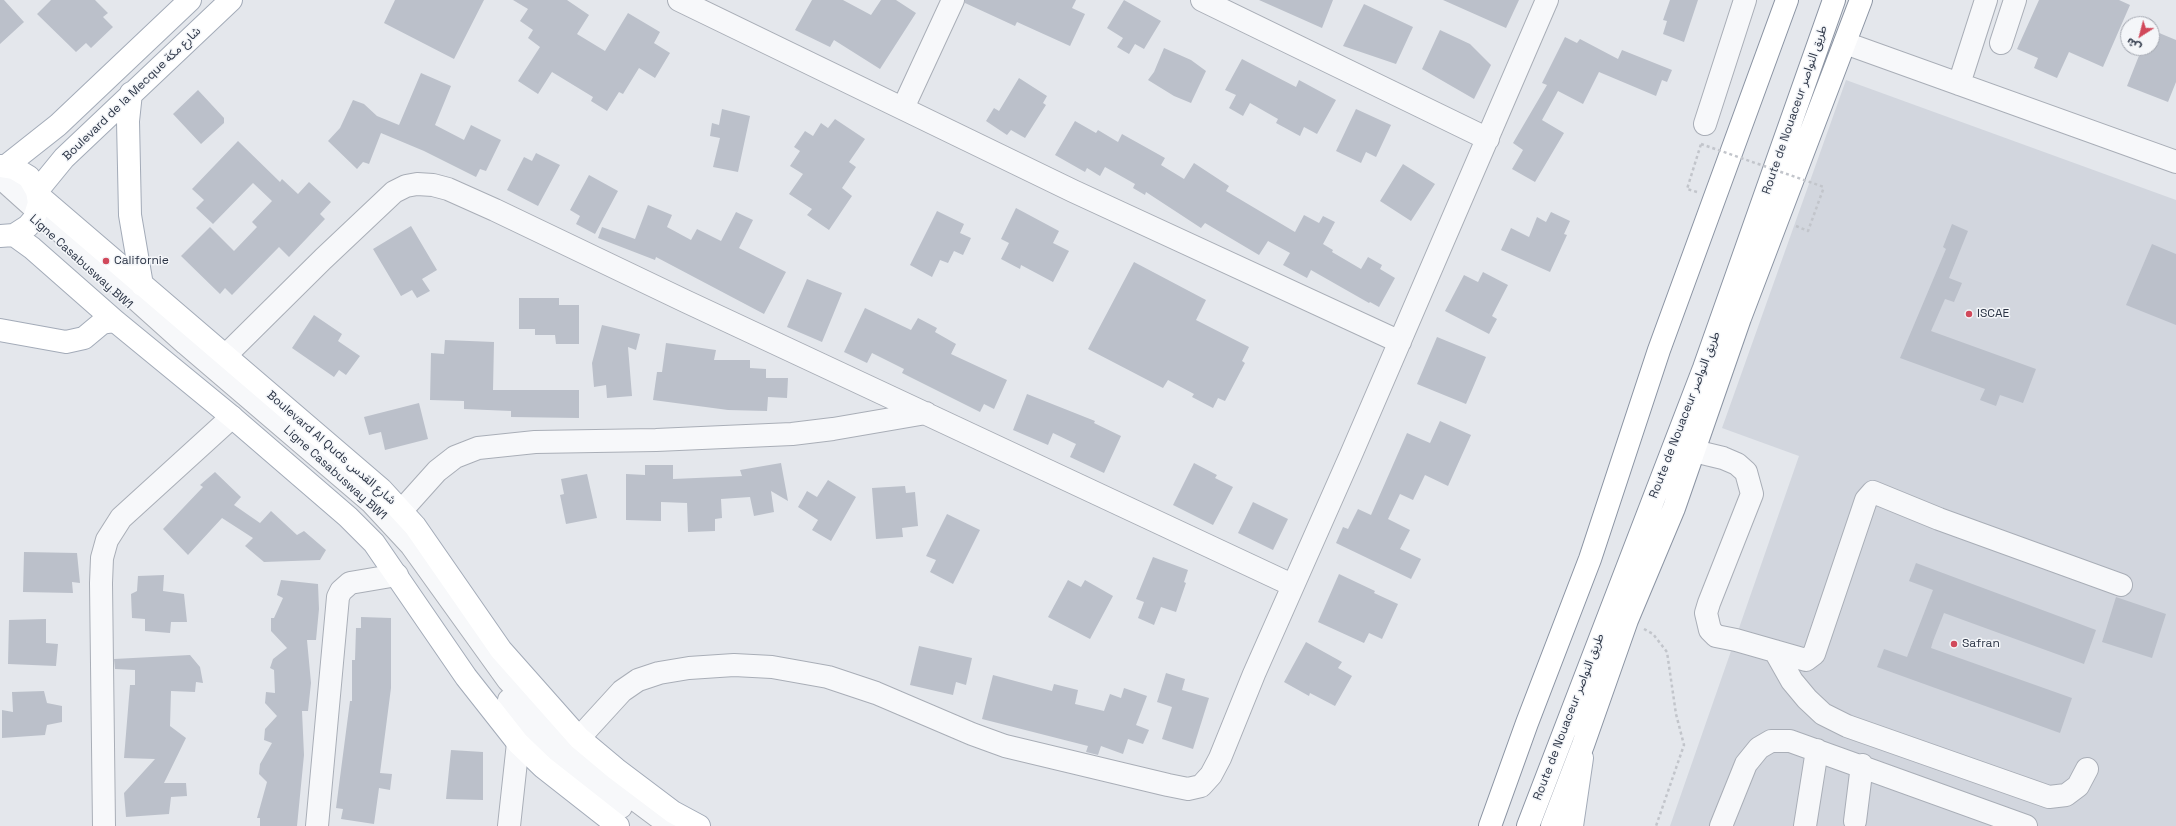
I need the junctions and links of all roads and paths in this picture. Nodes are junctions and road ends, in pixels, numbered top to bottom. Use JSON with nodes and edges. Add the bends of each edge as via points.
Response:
{"nodes":[{"id":1,"x":190,"y":0,"type":"edge"},
{"id":2,"x":231,"y":0,"type":"edge"},
{"id":3,"x":679,"y":0,"type":"edge"},
{"id":4,"x":953,"y":0,"type":"edge"},
{"id":5,"x":1202,"y":0,"type":"edge"},
{"id":6,"x":1547,"y":0,"type":"edge"},
{"id":7,"x":1745,"y":0,"type":"edge"},
{"id":8,"x":1787,"y":0,"type":"edge"},
{"id":9,"x":1834,"y":0,"type":"edge"},
{"id":10,"x":1861,"y":0,"type":"edge"},
{"id":11,"x":1986,"y":0,"type":"edge"},
{"id":12,"x":2015,"y":0,"type":"edge"},
{"id":13,"x":1845,"y":43,"type":"junction"},
{"id":14,"x":2001,"y":43,"type":"dead end"},
{"id":15,"x":1959,"y":84,"type":"junction"},
{"id":16,"x":130,"y":93,"type":"junction"},
{"id":17,"x":902,"y":108,"type":"junction"},
{"id":18,"x":1703,"y":134,"type":"junction"},
{"id":19,"x":1488,"y":139,"type":"junction"},
{"id":20,"x":2176,"y":162,"type":"edge"},
{"id":21,"x":2,"y":170,"type":"edge"},
{"id":22,"x":0,"y":188,"type":"edge"},
{"id":23,"x":1687,"y":189,"type":"dead end"},
{"id":24,"x":37,"y":203,"type":"junction"},
{"id":25,"x":1808,"y":231,"type":"dead end"},
{"id":26,"x":7,"y":235,"type":"edge"},
{"id":27,"x":142,"y":285,"type":"junction"},
{"id":28,"x":115,"y":321,"type":"junction"},
{"id":29,"x":0,"y":330,"type":"edge"},
{"id":30,"x":1400,"y":342,"type":"junction"},
{"id":31,"x":225,"y":356,"type":"junction"},
{"id":32,"x":926,"y":414,"type":"junction"},
{"id":33,"x":232,"y":417,"type":"junction"},
{"id":34,"x":1694,"y":451,"type":"junction"},
{"id":35,"x":402,"y":510,"type":"junction"},
{"id":36,"x":397,"y":576,"type":"junction"},
{"id":37,"x":1292,"y":585,"type":"junction"},
{"id":38,"x":2121,"y":585,"type":"dead end"},
{"id":39,"x":1627,"y":620,"type":"junction"},
{"id":40,"x":1775,"y":651,"type":"junction"},
{"id":41,"x":579,"y":738,"type":"junction"},
{"id":42,"x":518,"y":743,"type":"junction"},
{"id":43,"x":1583,"y":745,"type":"junction"},
{"id":44,"x":1817,"y":750,"type":"junction"},
{"id":45,"x":1865,"y":767,"type":"junction"},
{"id":46,"x":2087,"y":769,"type":"dead end"},
{"id":47,"x":1858,"y":821,"type":"dead end"},
{"id":48,"x":104,"y":826,"type":"edge"},
{"id":49,"x":317,"y":826,"type":"edge"},
{"id":50,"x":509,"y":826,"type":"edge"},
{"id":51,"x":618,"y":826,"type":"edge"},
{"id":52,"x":649,"y":826,"type":"edge"},
{"id":53,"x":675,"y":826,"type":"edge"},
{"id":54,"x":699,"y":826,"type":"edge"},
{"id":55,"x":1490,"y":826,"type":"edge"},
{"id":56,"x":1528,"y":826,"type":"edge"},
{"id":57,"x":1552,"y":826,"type":"edge"},
{"id":58,"x":1572,"y":826,"type":"edge"},
{"id":59,"x":1656,"y":826,"type":"edge"},
{"id":60,"x":1721,"y":826,"type":"edge"},
{"id":61,"x":1805,"y":826,"type":"edge"},
{"id":62,"x":2026,"y":826,"type":"edge"}],
"edges":[{"from":1,"to":21,"type":"main road","via":[[58,125]]},
{"from":2,"to":16,"type":"main road","name":"Boulevard de la Mecque شارع مكة"},
{"from":3,"to":17,"type":"street"},
{"from":4,"to":17,"type":"street"},
{"from":5,"to":19,"type":"street"},
{"from":6,"to":19,"type":"street"},
{"from":7,"to":18,"type":"street"},
{"from":8,"to":55,"type":"main road","via":[[1659,350],[1590,559]]},
{"from":9,"to":56,"type":"main road","name":"Route de Nouaceur طريق النواصر","via":[[1704,368]]},
{"from":10,"to":13,"type":"main road"},
{"from":11,"to":15,"type":"street"},
{"from":12,"to":14,"type":"street"},
{"from":13,"to":15,"type":"street"},
{"from":13,"to":34,"type":"main road","via":[[1740,318]]},
{"from":15,"to":20,"type":"street"},
{"from":16,"to":24,"type":"main road","name":"Boulevard de la Mecque شارع مكة","via":[[64,158]]},
{"from":16,"to":27,"type":"main road","via":[[130,215]]},
{"from":17,"to":30,"type":"street","via":[[1094,201]]},
{"from":18,"to":23,"type":"path"},
{"from":18,"to":25,"type":"path","bridge":true,"via":[[1824,187]]},
{"from":19,"to":30,"type":"street"},
{"from":21,"to":24,"type":"main road","name":"Boulevard Al Quds شارع القدس","via":[[22,171],[29,177]]},
{"from":22,"to":24,"type":"street","name":"Ligne Casabusway BW1"},
{"from":24,"to":26,"type":"main road","name":"Boulevard de la Mecque شارع مكة","via":[[22,231]]},
{"from":24,"to":27,"type":"main road","name":"Boulevard Al Quds شارع القدس"},
{"from":24,"to":52,"type":"street","name":"Ligne Casabusway BW1","via":[[184,355],[359,508],[410,564],[486,671],[529,725],[592,787]]},
{"from":24,"to":53,"type":"street","name":"Ligne Casabusway BW1","via":[[72,243],[372,503],[411,544],[513,686],[586,763],[657,816]]},
{"from":26,"to":28,"type":"main road","via":[[52,264]]},
{"from":27,"to":31,"type":"main road","name":"Boulevard Al Quds شارع القدس"},
{"from":28,"to":29,"type":"main road","via":[[102,323],[84,338],[66,342]]},
{"from":28,"to":33,"type":"main road"},
{"from":30,"to":37,"type":"street"},
{"from":31,"to":32,"type":"street","via":[[394,192],[417,184],[433,185],[495,210]]},
{"from":31,"to":35,"type":"main road","name":"Boulevard Al Quds شارع القدس","via":[[381,489]]},
{"from":32,"to":35,"type":"street","via":[[792,434],[535,442],[478,448],[455,457],[437,471]]},
{"from":32,"to":37,"type":"street"},
{"from":33,"to":36,"type":"main road","via":[[348,517],[374,543]]},
{"from":33,"to":48,"type":"street","via":[[121,518],[107,540],[102,558],[101,583]]},
{"from":34,"to":39,"type":"main road","via":[[1674,508]]},
{"from":34,"to":40,"type":"street","via":[[1737,464],[1746,472],[1752,494],[1709,603],[1706,613],[1710,630],[1716,636]]},
{"from":35,"to":41,"type":"main road","name":"Boulevard Al Quds شارع القدس","via":[[501,650]]},
{"from":36,"to":42,"type":"main road","via":[[466,677]]},
{"from":36,"to":49,"type":"street","via":[[350,583],[338,597]]},
{"from":37,"to":41,"type":"street","via":[[1211,775],[1201,786],[1188,789],[1005,746],[828,677],[772,667],[734,665],[689,668],[659,673],[638,680],[622,691]]},
{"from":38,"to":40,"type":"street","via":[[1939,519],[1873,492],[1866,500],[1814,654],[1806,660]]},
{"from":39,"to":43,"type":"main road"},
{"from":39,"to":59,"type":"path","via":[[1653,634],[1667,652],[1676,714],[1684,745]]},
{"from":40,"to":46,"type":"street","via":[[1792,681],[1807,699],[1823,714],[1847,726],[2049,797],[2066,795],[2078,786]]},
{"from":41,"to":54,"type":"main road","name":"Boulevard Al Quds شارع القدس","via":[[673,812]]},
{"from":42,"to":50,"type":"street"},
{"from":42,"to":51,"type":"main road","via":[[543,767]]},
{"from":43,"to":57,"type":"main road"},
{"from":43,"to":58,"type":"main road"},
{"from":44,"to":45,"type":"street"},
{"from":44,"to":60,"type":"street","via":[[1790,741],[1771,741],[1759,748],[1746,764]]},
{"from":44,"to":61,"type":"street"},
{"from":45,"to":47,"type":"street"},
{"from":45,"to":62,"type":"street"}]}
